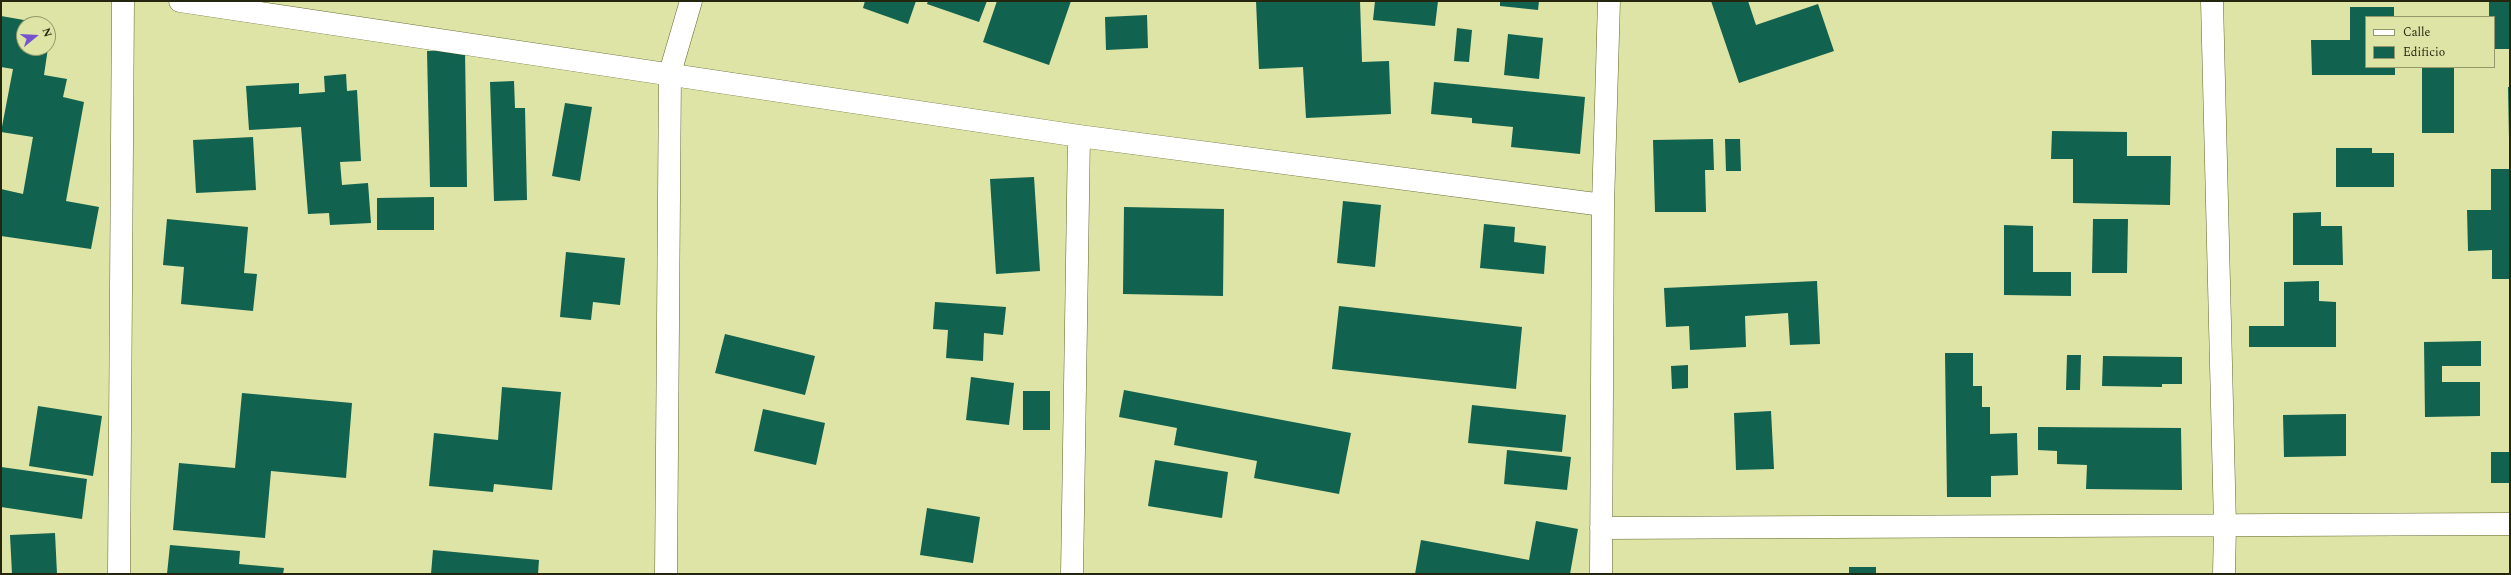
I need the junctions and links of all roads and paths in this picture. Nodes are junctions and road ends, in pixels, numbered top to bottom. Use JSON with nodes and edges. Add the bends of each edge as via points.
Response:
{"nodes":[{"id":1,"x":123,"y":1,"type":"edge"},
{"id":2,"x":180,"y":1,"type":"edge"},
{"id":3,"x":691,"y":1,"type":"edge"},
{"id":4,"x":1609,"y":1,"type":"edge"},
{"id":5,"x":2212,"y":1,"type":"edge"},
{"id":6,"x":265,"y":7,"type":"edge"},
{"id":7,"x":670,"y":73,"type":"junction"},
{"id":8,"x":1079,"y":136,"type":"junction"},
{"id":9,"x":1603,"y":205,"type":"junction"},
{"id":10,"x":2510,"y":524,"type":"edge"},
{"id":11,"x":2225,"y":525,"type":"junction"},
{"id":12,"x":1601,"y":528,"type":"junction"},
{"id":13,"x":119,"y":574,"type":"edge"},
{"id":14,"x":666,"y":574,"type":"edge"},
{"id":15,"x":1072,"y":574,"type":"edge"},
{"id":16,"x":1601,"y":574,"type":"edge"},
{"id":17,"x":2224,"y":574,"type":"edge"}],
"edges":[{"from":1,"to":13,"type":"street"},
{"from":2,"to":6,"type":"street"},
{"from":3,"to":7,"type":"street"},
{"from":4,"to":9,"type":"street"},
{"from":5,"to":11,"type":"street"},
{"from":6,"to":7,"type":"street"},
{"from":7,"to":8,"type":"street"},
{"from":7,"to":14,"type":"street"},
{"from":8,"to":9,"type":"street"},
{"from":8,"to":15,"type":"street"},
{"from":9,"to":12,"type":"street"},
{"from":10,"to":11,"type":"street"},
{"from":11,"to":12,"type":"street"},
{"from":11,"to":17,"type":"street"},
{"from":12,"to":16,"type":"street"}]}
